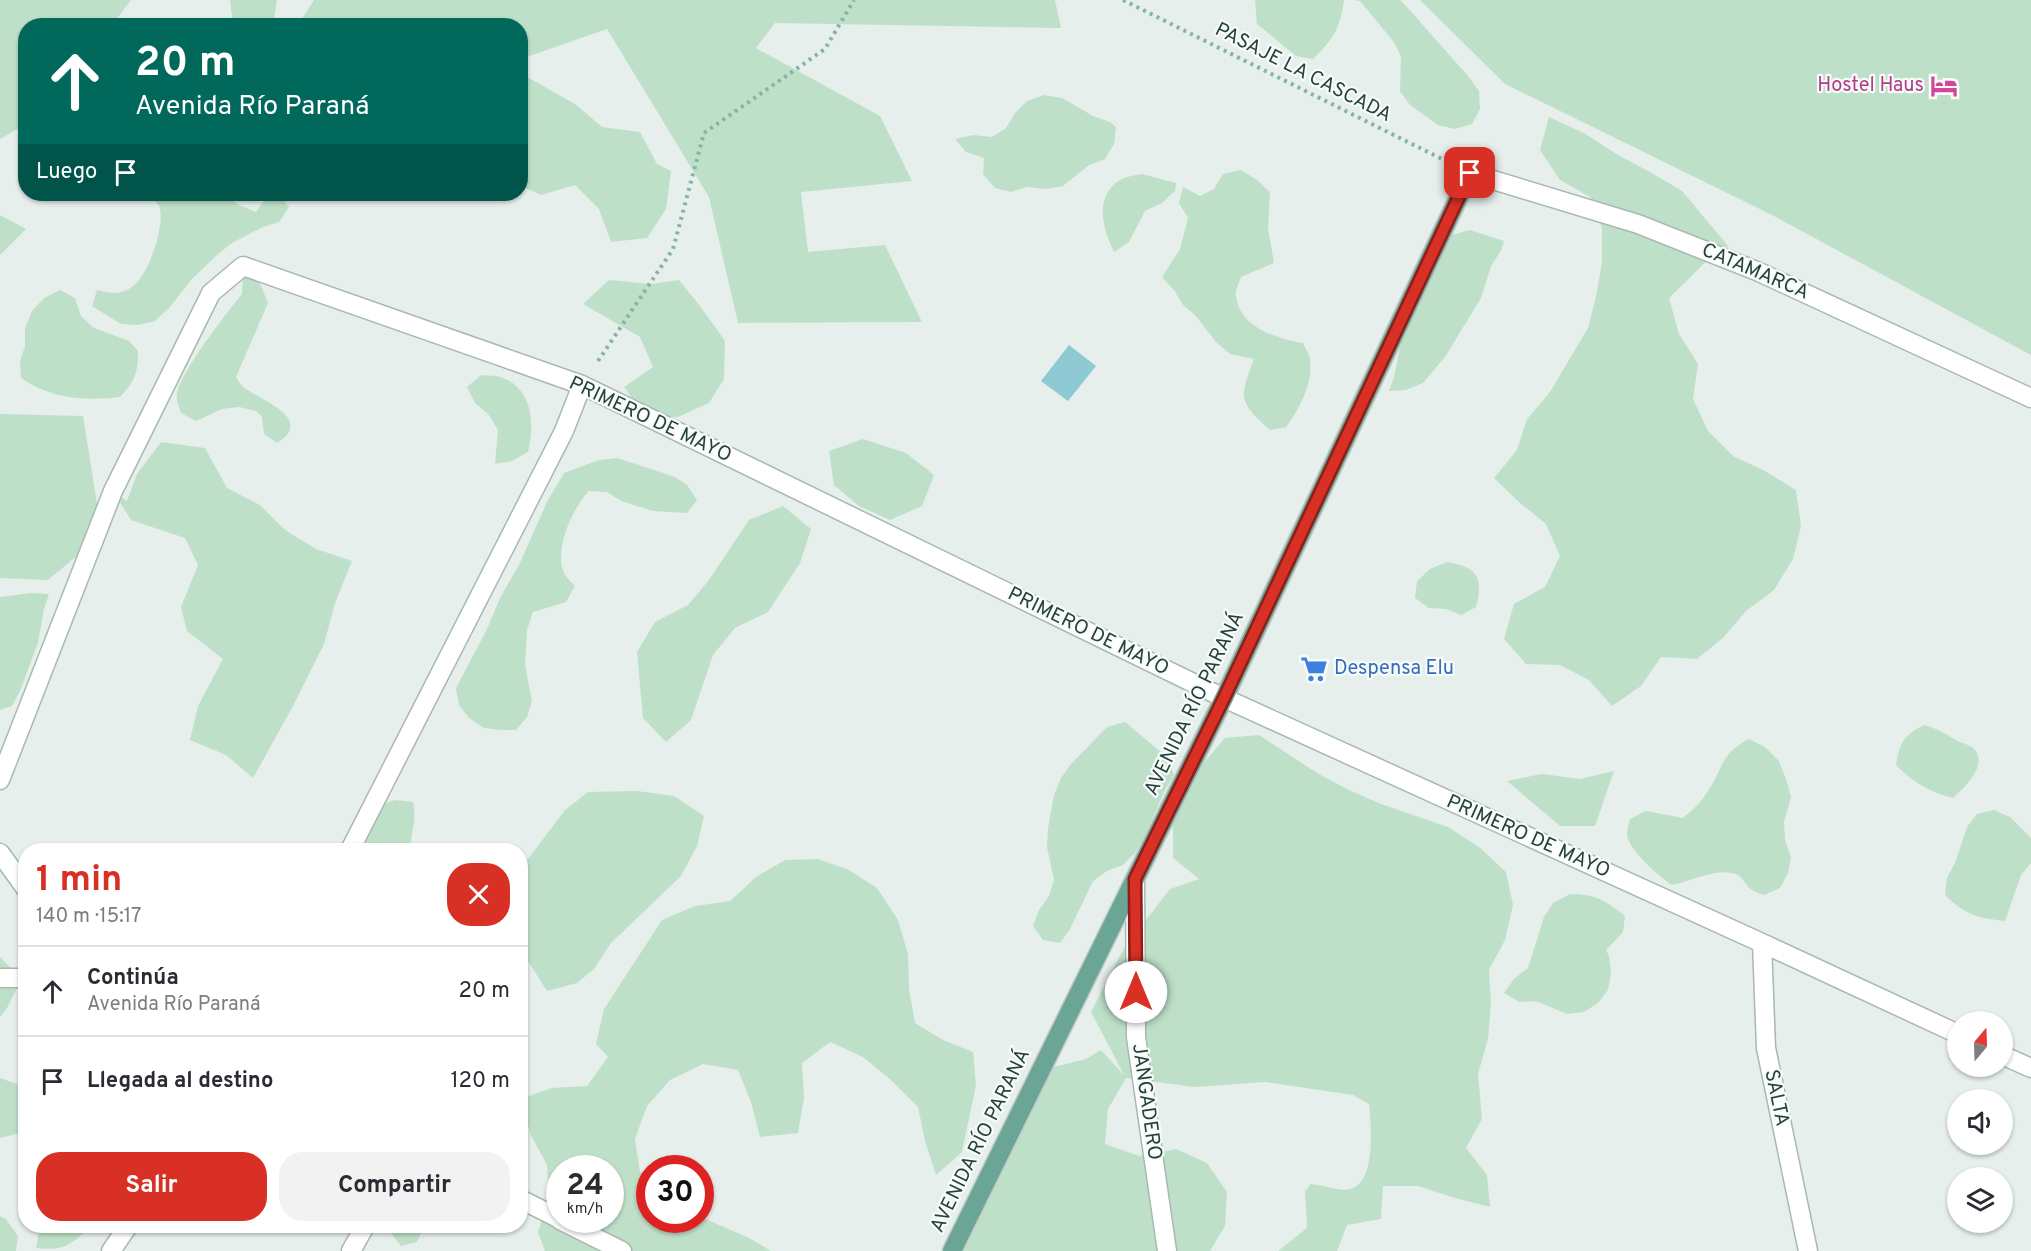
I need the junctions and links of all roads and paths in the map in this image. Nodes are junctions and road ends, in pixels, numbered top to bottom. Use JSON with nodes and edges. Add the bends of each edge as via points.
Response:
{"nodes":[{"id":1,"x":854,"y":0,"type":"edge"},
{"id":2,"x":1123,"y":0,"type":"edge"},
{"id":3,"x":1470,"y":173,"type":"junction"},
{"id":4,"x":582,"y":385,"type":"junction"},
{"id":5,"x":2031,"y":398,"type":"edge"},
{"id":6,"x":1224,"y":698,"type":"junction"},
{"id":7,"x":0,"y":780,"type":"edge"},
{"id":8,"x":354,"y":843,"type":"edge"},
{"id":9,"x":0,"y":853,"type":"edge"},
{"id":10,"x":18,"y":878,"type":"edge"},
{"id":11,"x":1135,"y":879,"type":"junction"},
{"id":12,"x":1762,"y":943,"type":"junction"},
{"id":13,"x":0,"y":978,"type":"edge"},
{"id":14,"x":18,"y":978,"type":"edge"},
{"id":15,"x":1947,"y":1029,"type":"edge"},
{"id":16,"x":2013,"y":1060,"type":"edge"},
{"id":17,"x":2031,"y":1068,"type":"edge"},
{"id":18,"x":528,"y":1203,"type":"edge"},
{"id":19,"x":546,"y":1212,"type":"edge"},
{"id":20,"x":123,"y":1233,"type":"edge"},
{"id":21,"x":361,"y":1233,"type":"edge"},
{"id":22,"x":587,"y":1233,"type":"edge"},
{"id":23,"x":111,"y":1251,"type":"edge"},
{"id":24,"x":351,"y":1251,"type":"edge"},
{"id":25,"x":622,"y":1251,"type":"edge"},
{"id":26,"x":951,"y":1251,"type":"edge"},
{"id":27,"x":1167,"y":1251,"type":"edge"},
{"id":28,"x":1808,"y":1251,"type":"edge"}],
"edges":[{"from":1,"to":4,"type":"path","via":[[825,49],[704,133],[673,249]]},
{"from":2,"to":3,"type":"path","name":"PASAJE LA CASCADA"},
{"from":3,"to":5,"type":"street","name":"CATAMARCA","via":[[1638,224],[1748,268]]},
{"from":3,"to":6,"type":"main road","name":"AVENIDA RÍO PARANÁ"},
{"from":4,"to":6,"type":"street","name":"PRIMERO DE MAYO"},
{"from":4,"to":7,"type":"street","name":"PRIMERO DE MAYO","via":[[243,266],[211,293],[113,491]]},
{"from":4,"to":8,"type":"street","via":[[564,431]]},
{"from":6,"to":11,"type":"main road","name":"AVENIDA RÍO PARANÁ"},
{"from":6,"to":12,"type":"street","name":"PRIMERO DE MAYO"},
{"from":9,"to":10,"type":"street"},
{"from":11,"to":26,"type":"main road","name":"AVENIDA RÍO PARANÁ"},
{"from":11,"to":27,"type":"street","name":"JANGADERO","via":[[1136,1037]]},
{"from":12,"to":15,"type":"street","name":"PRIMERO DE MAYO"},
{"from":12,"to":28,"type":"street","name":"SALTA","via":[[1766,1048]]},
{"from":13,"to":14,"type":"street"},
{"from":16,"to":17,"type":"street"},
{"from":18,"to":19,"type":"street"},
{"from":20,"to":23,"type":"street"},
{"from":21,"to":24,"type":"street"},
{"from":22,"to":25,"type":"street"}]}
